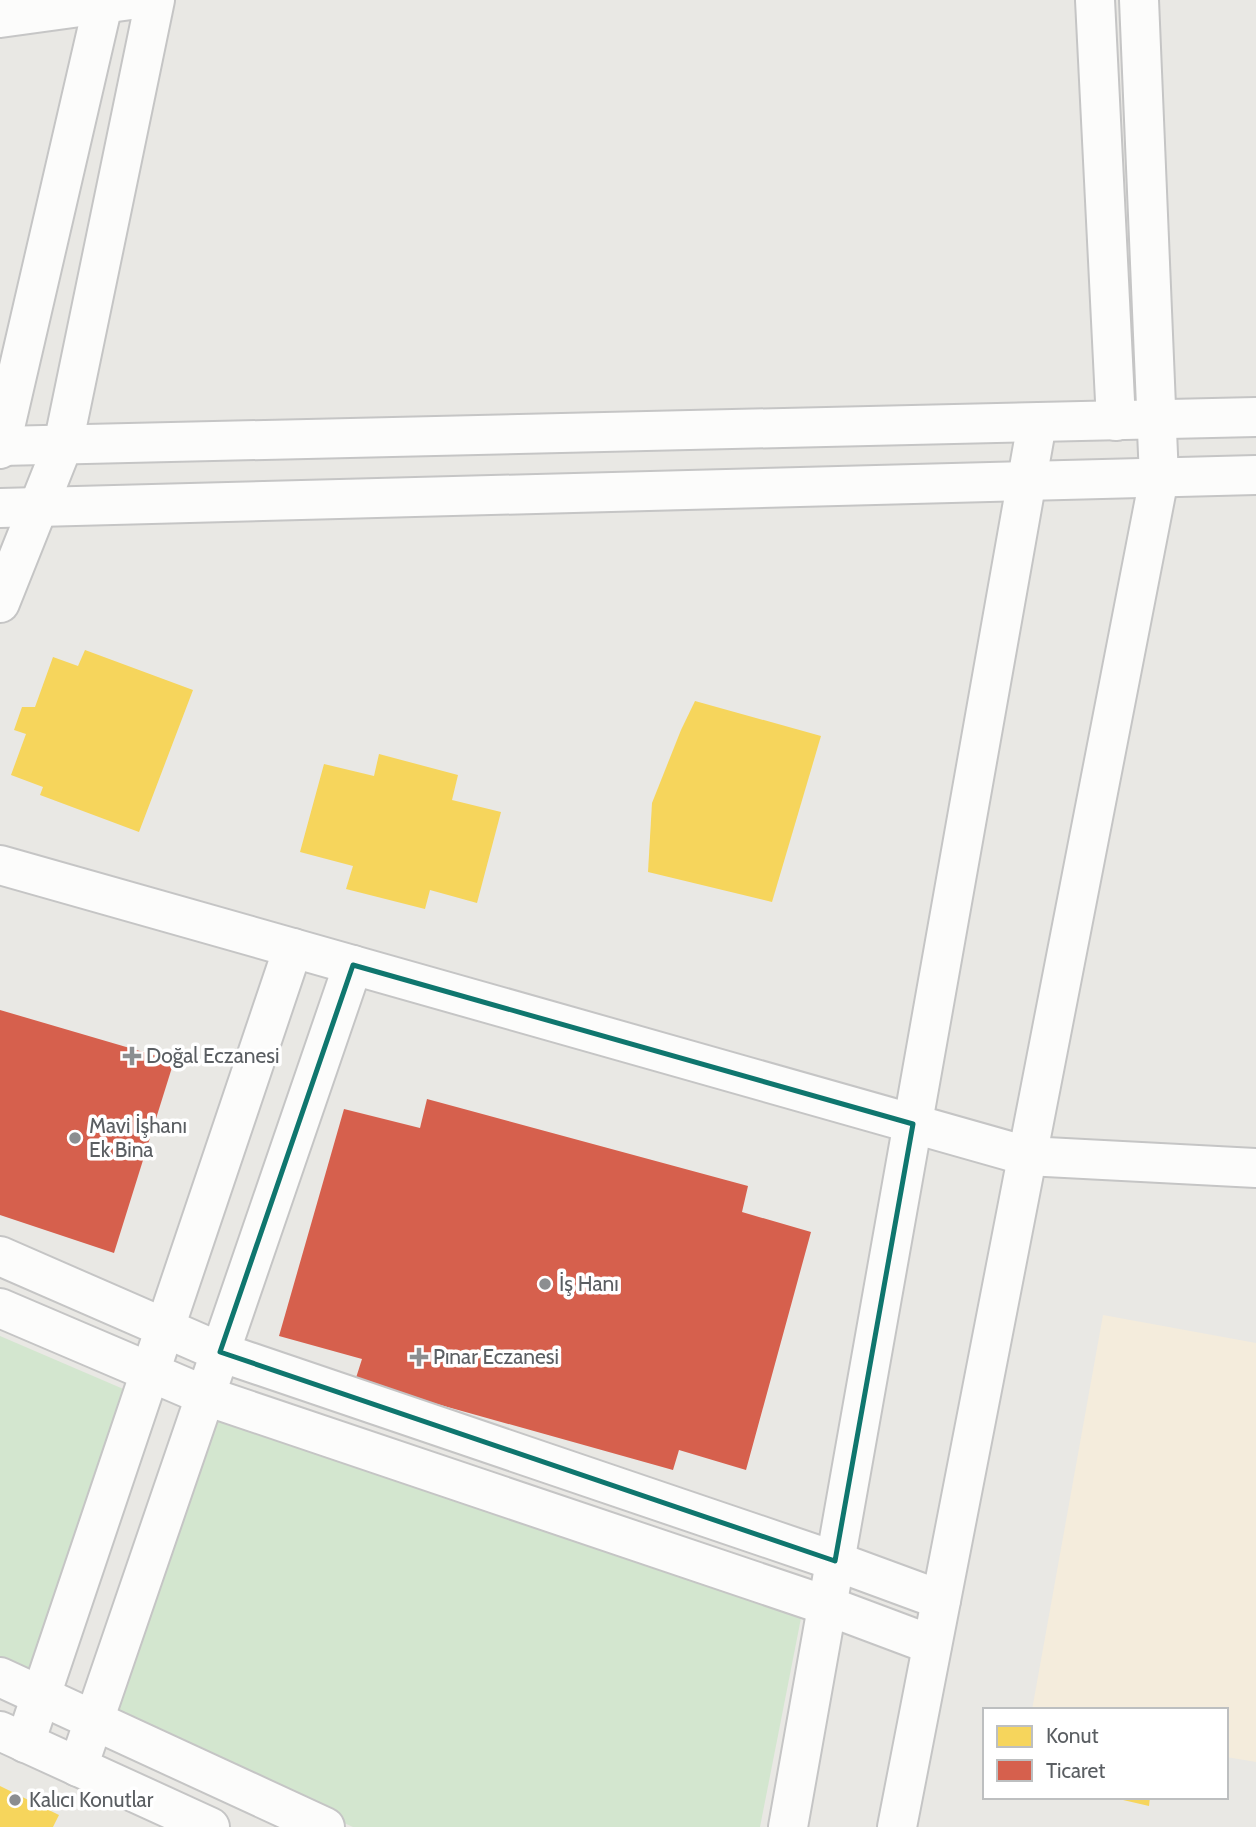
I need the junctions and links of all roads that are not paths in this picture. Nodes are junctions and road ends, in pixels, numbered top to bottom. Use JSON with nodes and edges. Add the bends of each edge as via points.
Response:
{"nodes":[{"id":1,"x":155,"y":0,"type":"edge"},
{"id":2,"x":1095,"y":0,"type":"edge"},
{"id":3,"x":1139,"y":0,"type":"edge"},
{"id":4,"x":117,"y":2,"type":"edge"},
{"id":5,"x":0,"y":18,"type":"edge"},
{"id":6,"x":1256,"y":417,"type":"edge"},
{"id":7,"x":1156,"y":419,"type":"junction"},
{"id":8,"x":1116,"y":421,"type":"junction"},
{"id":9,"x":1037,"y":423,"type":"junction"},
{"id":10,"x":63,"y":444,"type":"junction"},
{"id":11,"x":1,"y":448,"type":"edge"},
{"id":12,"x":1256,"y":475,"type":"edge"},
{"id":13,"x":1159,"y":478,"type":"junction"},
{"id":14,"x":1027,"y":481,"type":"junction"},
{"id":15,"x":39,"y":506,"type":"junction"},
{"id":16,"x":0,"y":508,"type":"edge"},
{"id":17,"x":0,"y":603,"type":"edge"},
{"id":18,"x":0,"y":865,"type":"edge"},
{"id":19,"x":293,"y":948,"type":"junction"},
{"id":20,"x":353,"y":965,"type":"junction"},
{"id":21,"x":913,"y":1124,"type":"junction"},
{"id":22,"x":1027,"y":1156,"type":"junction"},
{"id":23,"x":1256,"y":1168,"type":"edge"},
{"id":24,"x":0,"y":1256,"type":"edge"},
{"id":25,"x":0,"y":1308,"type":"edge"},
{"id":26,"x":165,"y":1329,"type":"junction"},
{"id":27,"x":220,"y":1352,"type":"junction"},
{"id":28,"x":150,"y":1372,"type":"junction"},
{"id":29,"x":205,"y":1396,"type":"junction"},
{"id":30,"x":835,"y":1561,"type":"junction"},
{"id":31,"x":941,"y":1600,"type":"junction"},
{"id":32,"x":828,"y":1606,"type":"junction"},
{"id":33,"x":932,"y":1645,"type":"junction"},
{"id":34,"x":0,"y":1677,"type":"edge"},
{"id":35,"x":41,"y":1696,"type":"junction"},
{"id":36,"x":94,"y":1721,"type":"junction"},
{"id":37,"x":13,"y":1737,"type":"edge"},
{"id":38,"x":78,"y":1767,"type":"junction"},
{"id":39,"x":210,"y":1827,"type":"edge"},
{"id":40,"x":325,"y":1827,"type":"edge"},
{"id":41,"x":788,"y":1827,"type":"edge"},
{"id":42,"x":897,"y":1827,"type":"edge"}],
"edges":[{"from":1,"to":10,"type":"street"},
{"from":2,"to":8,"type":"street"},
{"from":3,"to":7,"type":"street"},
{"from":4,"to":5,"type":"street"},
{"from":4,"to":11,"type":"street"},
{"from":6,"to":7,"type":"street"},
{"from":7,"to":8,"type":"street"},
{"from":7,"to":13,"type":"street"},
{"from":8,"to":9,"type":"street"},
{"from":9,"to":10,"type":"street"},
{"from":9,"to":14,"type":"street"},
{"from":10,"to":11,"type":"street"},
{"from":10,"to":15,"type":"street"},
{"from":12,"to":13,"type":"street"},
{"from":13,"to":14,"type":"street"},
{"from":13,"to":22,"type":"street"},
{"from":14,"to":15,"type":"street"},
{"from":14,"to":21,"type":"street"},
{"from":15,"to":16,"type":"street"},
{"from":15,"to":17,"type":"street"},
{"from":18,"to":19,"type":"street"},
{"from":19,"to":20,"type":"street"},
{"from":19,"to":26,"type":"street"},
{"from":20,"to":21,"type":"street"},
{"from":20,"to":27,"type":"street"},
{"from":21,"to":22,"type":"street"},
{"from":21,"to":30,"type":"street"},
{"from":22,"to":23,"type":"street"},
{"from":22,"to":31,"type":"street"},
{"from":24,"to":26,"type":"street"},
{"from":25,"to":28,"type":"street"},
{"from":26,"to":27,"type":"street"},
{"from":26,"to":28,"type":"street"},
{"from":27,"to":29,"type":"street"},
{"from":27,"to":30,"type":"street"},
{"from":28,"to":29,"type":"street"},
{"from":28,"to":35,"type":"street"},
{"from":29,"to":32,"type":"street"},
{"from":29,"to":36,"type":"street"},
{"from":30,"to":31,"type":"street"},
{"from":30,"to":32,"type":"street"},
{"from":31,"to":33,"type":"street"},
{"from":32,"to":33,"type":"street"},
{"from":32,"to":41,"type":"street"},
{"from":33,"to":42,"type":"street"},
{"from":34,"to":35,"type":"street"},
{"from":35,"to":36,"type":"street"},
{"from":35,"to":37,"type":"street"},
{"from":36,"to":38,"type":"street"},
{"from":36,"to":40,"type":"street"},
{"from":37,"to":38,"type":"street"},
{"from":38,"to":39,"type":"street"}]}
